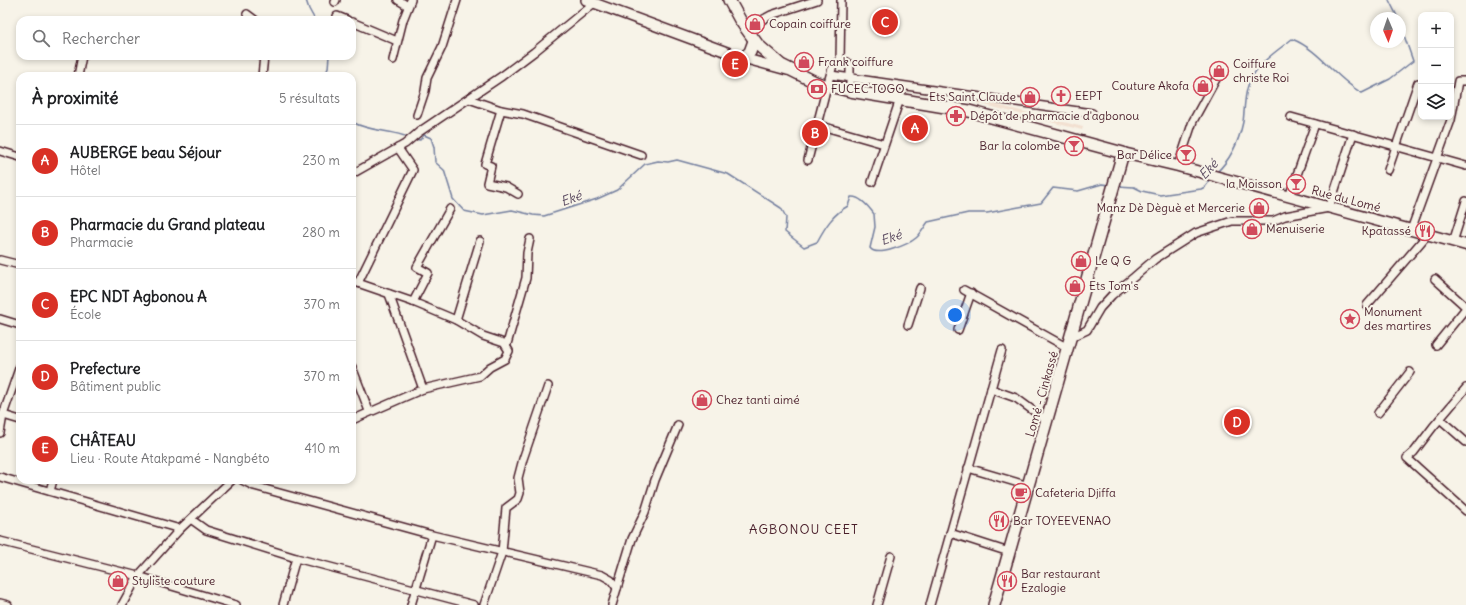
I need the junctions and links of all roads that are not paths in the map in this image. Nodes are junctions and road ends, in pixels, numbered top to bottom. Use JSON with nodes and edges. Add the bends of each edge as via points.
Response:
{"nodes":[{"id":1,"x":398,"y":0,"type":"edge"},
{"id":2,"x":457,"y":0,"type":"edge"},
{"id":3,"x":729,"y":0,"type":"edge"},
{"id":4,"x":817,"y":0,"type":"edge"},
{"id":5,"x":841,"y":0,"type":"edge"},
{"id":6,"x":590,"y":1,"type":"edge"},
{"id":7,"x":410,"y":3,"type":"edge"},
{"id":8,"x":247,"y":14,"type":"dead end"},
{"id":9,"x":250,"y":16,"type":"edge"},
{"id":10,"x":356,"y":24,"type":"edge"},
{"id":11,"x":750,"y":35,"type":"junction"},
{"id":12,"x":397,"y":41,"type":"junction"},
{"id":13,"x":743,"y":58,"type":"junction"},
{"id":14,"x":81,"y":60,"type":"edge"},
{"id":15,"x":264,"y":60,"type":"edge"},
{"id":16,"x":393,"y":60,"type":"dead end"},
{"id":17,"x":840,"y":61,"type":"junction"},
{"id":18,"x":1222,"y":68,"type":"dead end"},
{"id":19,"x":792,"y":71,"type":"junction"},
{"id":20,"x":79,"y":72,"type":"edge"},
{"id":21,"x":262,"y":72,"type":"edge"},
{"id":22,"x":829,"y":81,"type":"junction"},
{"id":23,"x":1466,"y":81,"type":"edge"},
{"id":24,"x":850,"y":82,"type":"junction"},
{"id":25,"x":1418,"y":84,"type":"dead end"},
{"id":26,"x":861,"y":92,"type":"junction"},
{"id":27,"x":469,"y":99,"type":"junction"},
{"id":28,"x":900,"y":99,"type":"junction"},
{"id":29,"x":501,"y":110,"type":"junction"},
{"id":30,"x":1092,"y":113,"type":"dead end"},
{"id":31,"x":417,"y":115,"type":"dead end"},
{"id":32,"x":1291,"y":117,"type":"dead end"},
{"id":33,"x":1315,"y":124,"type":"junction"},
{"id":34,"x":818,"y":125,"type":"junction"},
{"id":35,"x":1353,"y":134,"type":"junction"},
{"id":36,"x":884,"y":144,"type":"junction"},
{"id":37,"x":1396,"y":146,"type":"junction"},
{"id":38,"x":398,"y":148,"type":"junction"},
{"id":39,"x":0,"y":150,"type":"edge"},
{"id":40,"x":1123,"y":153,"type":"junction"},
{"id":41,"x":641,"y":155,"type":"dead end"},
{"id":42,"x":16,"y":156,"type":"edge"},
{"id":43,"x":1436,"y":158,"type":"junction"},
{"id":44,"x":808,"y":160,"type":"dead end"},
{"id":45,"x":1178,"y":166,"type":"junction"},
{"id":46,"x":1466,"y":166,"type":"edge"},
{"id":47,"x":1388,"y":170,"type":"dead end"},
{"id":48,"x":356,"y":172,"type":"edge"},
{"id":49,"x":872,"y":182,"type":"dead end"},
{"id":50,"x":518,"y":194,"type":"dead end"},
{"id":51,"x":1289,"y":197,"type":"junction"},
{"id":52,"x":1466,"y":201,"type":"edge"},
{"id":53,"x":1329,"y":208,"type":"junction"},
{"id":54,"x":450,"y":209,"type":"dead end"},
{"id":55,"x":1410,"y":230,"type":"junction"},
{"id":56,"x":1428,"y":234,"type":"junction"},
{"id":57,"x":530,"y":239,"type":"dead end"},
{"id":58,"x":480,"y":241,"type":"dead end"},
{"id":59,"x":1453,"y":242,"type":"junction"},
{"id":60,"x":1466,"y":245,"type":"edge"},
{"id":61,"x":0,"y":260,"type":"edge"},
{"id":62,"x":16,"y":264,"type":"edge"},
{"id":63,"x":1435,"y":279,"type":"dead end"},
{"id":64,"x":356,"y":280,"type":"edge"},
{"id":65,"x":356,"y":282,"type":"edge"},
{"id":66,"x":920,"y":288,"type":"dead end"},
{"id":67,"x":964,"y":290,"type":"dead end"},
{"id":68,"x":389,"y":294,"type":"junction"},
{"id":69,"x":971,"y":294,"type":"junction"},
{"id":70,"x":413,"y":302,"type":"junction"},
{"id":71,"x":1367,"y":305,"type":"dead end"},
{"id":72,"x":1466,"y":307,"type":"edge"},
{"id":73,"x":0,"y":319,"type":"edge"},
{"id":74,"x":456,"y":320,"type":"junction"},
{"id":75,"x":16,"y":324,"type":"edge"},
{"id":76,"x":908,"y":325,"type":"dead end"},
{"id":77,"x":958,"y":330,"type":"dead end"},
{"id":78,"x":1072,"y":337,"type":"junction"},
{"id":79,"x":507,"y":344,"type":"dead end"},
{"id":80,"x":1436,"y":345,"type":"dead end"},
{"id":81,"x":1068,"y":348,"type":"junction"},
{"id":82,"x":1002,"y":350,"type":"dead end"},
{"id":83,"x":1410,"y":372,"type":"dead end"},
{"id":84,"x":16,"y":377,"type":"edge"},
{"id":85,"x":356,"y":378,"type":"edge"},
{"id":86,"x":548,"y":386,"type":"dead end"},
{"id":87,"x":991,"y":388,"type":"junction"},
{"id":88,"x":1466,"y":388,"type":"edge"},
{"id":89,"x":423,"y":389,"type":"junction"},
{"id":90,"x":369,"y":412,"type":"junction"},
{"id":91,"x":1378,"y":412,"type":"dead end"},
{"id":92,"x":2,"y":415,"type":"edge"},
{"id":93,"x":356,"y":418,"type":"edge"},
{"id":94,"x":16,"y":419,"type":"edge"},
{"id":95,"x":1440,"y":419,"type":"junction"},
{"id":96,"x":1047,"y":421,"type":"junction"},
{"id":97,"x":678,"y":425,"type":"dead end"},
{"id":98,"x":0,"y":433,"type":"edge"},
{"id":99,"x":1466,"y":442,"type":"edge"},
{"id":100,"x":968,"y":468,"type":"junction"},
{"id":101,"x":0,"y":477,"type":"edge"},
{"id":102,"x":16,"y":481,"type":"edge"},
{"id":103,"x":27,"y":484,"type":"edge"},
{"id":104,"x":52,"y":484,"type":"edge"},
{"id":105,"x":228,"y":484,"type":"edge"},
{"id":106,"x":250,"y":484,"type":"edge"},
{"id":107,"x":1028,"y":486,"type":"junction"},
{"id":108,"x":50,"y":490,"type":"junction"},
{"id":109,"x":1466,"y":511,"type":"edge"},
{"id":110,"x":192,"y":520,"type":"junction"},
{"id":111,"x":180,"y":529,"type":"junction"},
{"id":112,"x":950,"y":533,"type":"junction"},
{"id":113,"x":432,"y":535,"type":"junction"},
{"id":114,"x":0,"y":541,"type":"edge"},
{"id":115,"x":502,"y":552,"type":"junction"},
{"id":116,"x":1009,"y":552,"type":"junction"},
{"id":117,"x":891,"y":556,"type":"dead end"},
{"id":118,"x":296,"y":558,"type":"junction"},
{"id":119,"x":138,"y":576,"type":"junction"},
{"id":120,"x":617,"y":588,"type":"junction"},
{"id":121,"x":415,"y":589,"type":"junction"},
{"id":122,"x":215,"y":602,"type":"edge"},
{"id":123,"x":0,"y":603,"type":"edge"},
{"id":124,"x":7,"y":605,"type":"edge"},
{"id":125,"x":122,"y":605,"type":"edge"},
{"id":126,"x":236,"y":605,"type":"edge"},
{"id":127,"x":283,"y":605,"type":"edge"},
{"id":128,"x":411,"y":605,"type":"edge"},
{"id":129,"x":474,"y":605,"type":"edge"},
{"id":130,"x":484,"y":605,"type":"edge"},
{"id":131,"x":612,"y":605,"type":"edge"},
{"id":132,"x":877,"y":605,"type":"edge"},
{"id":133,"x":930,"y":605,"type":"edge"},
{"id":134,"x":994,"y":605,"type":"edge"}],
"edges":[{"from":1,"to":7,"type":"street"},
{"from":2,"to":31,"type":"street","via":[[442,47],[427,78]]},
{"from":3,"to":11,"type":"highway"},
{"from":4,"to":11,"type":"street","via":[[771,15]]},
{"from":5,"to":17,"type":"street"},
{"from":6,"to":13,"type":"main road"},
{"from":6,"to":27,"type":"street","via":[[534,52]]},
{"from":7,"to":12,"type":"street"},
{"from":8,"to":9,"type":"street"},
{"from":10,"to":12,"type":"street"},
{"from":11,"to":13,"type":"highway","via":[[750,52]]},
{"from":11,"to":19,"type":"highway","via":[[774,59]]},
{"from":11,"to":22,"type":"highway","via":[[786,63],[809,75]]},
{"from":12,"to":16,"type":"street"},
{"from":13,"to":19,"type":"main road"},
{"from":14,"to":20,"type":"street"},
{"from":15,"to":21,"type":"street"},
{"from":17,"to":22,"type":"street","via":[[833,65]]},
{"from":17,"to":24,"type":"street","via":[[850,65]]},
{"from":18,"to":45,"type":"street","via":[[1193,121]]},
{"from":19,"to":22,"type":"highway"},
{"from":22,"to":24,"type":"highway"},
{"from":22,"to":26,"type":"highway"},
{"from":22,"to":34,"type":"street"},
{"from":23,"to":43,"type":"street","via":[[1458,81],[1451,120]]},
{"from":24,"to":26,"type":"highway"},
{"from":24,"to":30,"type":"street"},
{"from":25,"to":37,"type":"street"},
{"from":26,"to":28,"type":"highway"},
{"from":27,"to":29,"type":"street"},
{"from":27,"to":38,"type":"street"},
{"from":28,"to":36,"type":"street"},
{"from":28,"to":40,"type":"highway","via":[[992,117]]},
{"from":29,"to":41,"type":"street","via":[[523,114]]},
{"from":29,"to":50,"type":"street","via":[[485,164],[491,166],[487,183],[506,187]]},
{"from":32,"to":33,"type":"street"},
{"from":33,"to":35,"type":"street"},
{"from":33,"to":51,"type":"street"},
{"from":34,"to":36,"type":"street"},
{"from":34,"to":44,"type":"street"},
{"from":35,"to":37,"type":"street"},
{"from":35,"to":53,"type":"street"},
{"from":36,"to":49,"type":"street"},
{"from":37,"to":43,"type":"street"},
{"from":37,"to":47,"type":"street"},
{"from":38,"to":48,"type":"street"},
{"from":38,"to":64,"type":"street","via":[[413,170]]},
{"from":39,"to":42,"type":"street"},
{"from":40,"to":45,"type":"main road","name":"Rue du Lomé"},
{"from":40,"to":78,"type":"highway","name":"Lomé - Cinkassé"},
{"from":43,"to":46,"type":"street"},
{"from":43,"to":55,"type":"street"},
{"from":45,"to":51,"type":"main road","name":"Rue du Lomé"},
{"from":51,"to":53,"type":"main road","name":"Rue du Lomé"},
{"from":52,"to":59,"type":"street"},
{"from":53,"to":55,"type":"main road","name":"Rue du Lomé"},
{"from":53,"to":78,"type":"street","via":[[1285,216],[1273,221],[1232,221],[1196,233],[1155,259],[1112,295],[1100,308],[1087,330]]},
{"from":54,"to":70,"type":"street","via":[[417,267],[428,273]]},
{"from":55,"to":56,"type":"main road","name":"Rue du Lomé"},
{"from":56,"to":59,"type":"main road","name":"Rue du Lomé"},
{"from":56,"to":71,"type":"street"},
{"from":57,"to":79,"type":"street","via":[[526,257],[526,278]]},
{"from":58,"to":74,"type":"street"},
{"from":59,"to":60,"type":"main road","name":"Rue du Lomé"},
{"from":61,"to":62,"type":"street"},
{"from":63,"to":72,"type":"street"},
{"from":65,"to":68,"type":"street"},
{"from":66,"to":76,"type":"street"},
{"from":67,"to":69,"type":"street"},
{"from":68,"to":70,"type":"street"},
{"from":68,"to":89,"type":"street"},
{"from":69,"to":77,"type":"street"},
{"from":69,"to":81,"type":"street"},
{"from":70,"to":74,"type":"street"},
{"from":72,"to":80,"type":"street"},
{"from":73,"to":75,"type":"street"},
{"from":74,"to":89,"type":"street","via":[[483,336],[504,343],[508,348],[508,354],[505,359],[480,376]]},
{"from":78,"to":81,"type":"highway","name":"Lomé - Cinkassé"},
{"from":81,"to":96,"type":"highway","name":"Lomé - Cinkassé"},
{"from":82,"to":87,"type":"street"},
{"from":83,"to":91,"type":"street"},
{"from":84,"to":92,"type":"street"},
{"from":85,"to":90,"type":"street"},
{"from":86,"to":115,"type":"street","via":[[523,459],[518,478],[518,499],[506,508]]},
{"from":87,"to":96,"type":"street","via":[[1016,398]]},
{"from":87,"to":100,"type":"street"},
{"from":88,"to":95,"type":"street"},
{"from":89,"to":90,"type":"street"},
{"from":90,"to":93,"type":"street"},
{"from":92,"to":94,"type":"street"},
{"from":92,"to":98,"type":"street"},
{"from":95,"to":99,"type":"street"},
{"from":95,"to":109,"type":"street","via":[[1407,458]]},
{"from":96,"to":107,"type":"highway","name":"Lomé - Cinkassé"},
{"from":97,"to":120,"type":"street","via":[[632,539]]},
{"from":100,"to":107,"type":"street"},
{"from":100,"to":112,"type":"street"},
{"from":101,"to":102,"type":"street"},
{"from":103,"to":108,"type":"street"},
{"from":104,"to":108,"type":"street"},
{"from":105,"to":110,"type":"street"},
{"from":106,"to":113,"type":"street"},
{"from":107,"to":116,"type":"highway","name":"Lomé - Cinkassé"},
{"from":108,"to":111,"type":"street"},
{"from":110,"to":111,"type":"street"},
{"from":110,"to":118,"type":"street","via":[[206,530]]},
{"from":111,"to":119,"type":"street"},
{"from":112,"to":116,"type":"street"},
{"from":112,"to":133,"type":"street"},
{"from":113,"to":115,"type":"street"},
{"from":113,"to":121,"type":"street"},
{"from":114,"to":119,"type":"street"},
{"from":115,"to":120,"type":"street","via":[[602,575],[611,580]]},
{"from":115,"to":130,"type":"street"},
{"from":116,"to":134,"type":"highway","name":"Lomé - Cinkassé"},
{"from":117,"to":132,"type":"street"},
{"from":118,"to":121,"type":"street"},
{"from":118,"to":127,"type":"street"},
{"from":119,"to":122,"type":"street"},
{"from":119,"to":125,"type":"street"},
{"from":120,"to":131,"type":"street"},
{"from":121,"to":128,"type":"street"},
{"from":121,"to":129,"type":"street"},
{"from":122,"to":126,"type":"street"},
{"from":123,"to":124,"type":"street"}]}
